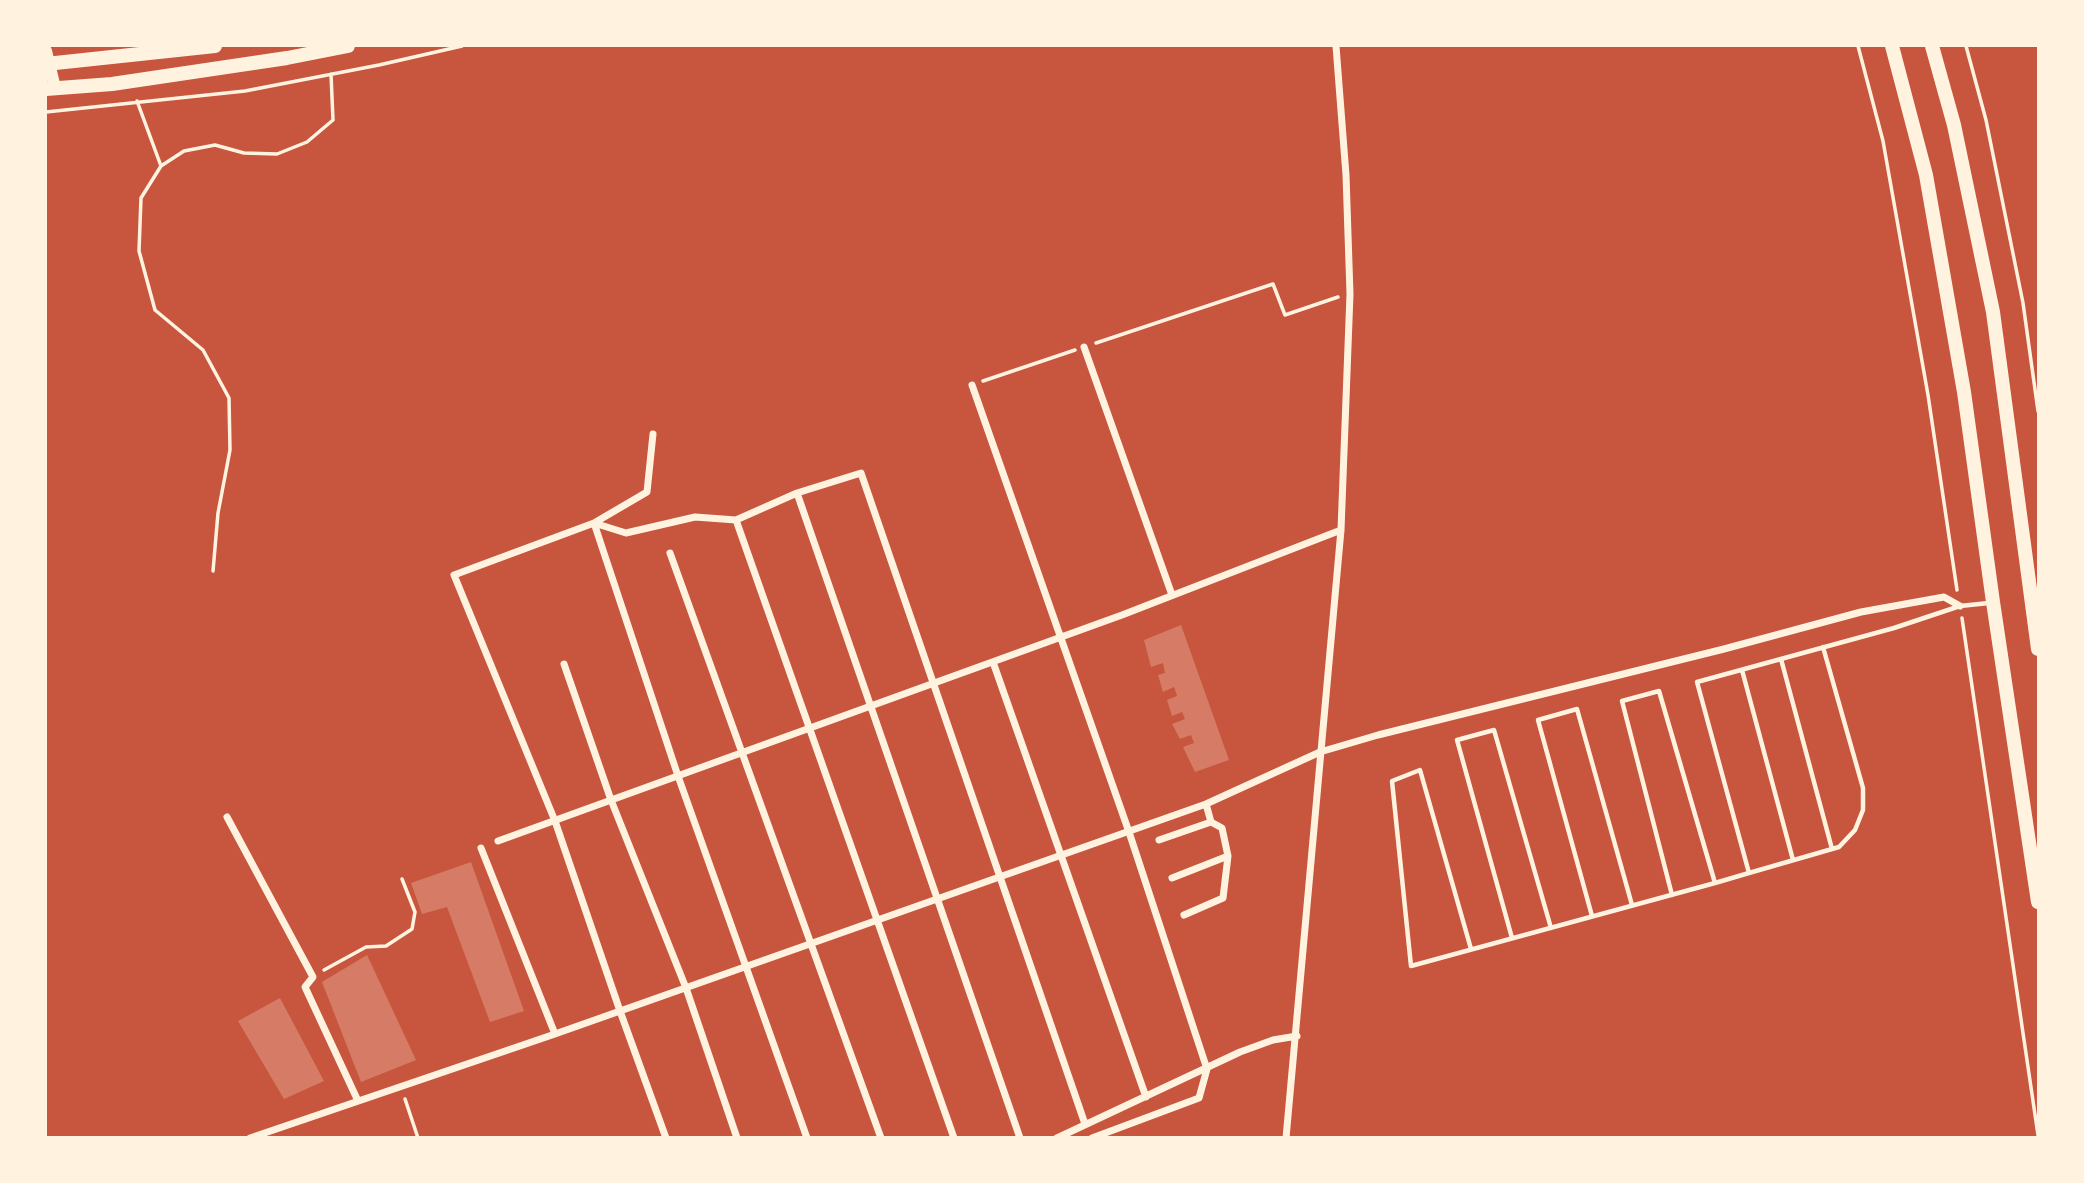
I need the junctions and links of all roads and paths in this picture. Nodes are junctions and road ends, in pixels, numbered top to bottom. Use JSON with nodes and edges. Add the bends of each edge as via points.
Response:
{"nodes":[{"id":1,"x":215,"y":46,"type":"edge"},
{"id":2,"x":348,"y":46,"type":"edge"},
{"id":3,"x":462,"y":46,"type":"edge"},
{"id":4,"x":1336,"y":46,"type":"edge"},
{"id":5,"x":1858,"y":46,"type":"edge"},
{"id":6,"x":1892,"y":46,"type":"edge"},
{"id":7,"x":1932,"y":46,"type":"edge"},
{"id":8,"x":1966,"y":46,"type":"edge"},
{"id":9,"x":47,"y":60,"type":"edge"},
{"id":10,"x":331,"y":74,"type":"junction"},
{"id":11,"x":50,"y":89,"type":"edge"},
{"id":12,"x":137,"y":101,"type":"junction"},
{"id":13,"x":46,"y":112,"type":"edge"},
{"id":14,"x":161,"y":166,"type":"junction"},
{"id":15,"x":1350,"y":293,"type":"junction"},
{"id":16,"x":1084,"y":347,"type":"junction"},
{"id":17,"x":972,"y":384,"type":"joint"},
{"id":18,"x":2039,"y":411,"type":"edge"},
{"id":19,"x":653,"y":434,"type":"dead end"},
{"id":20,"x":797,"y":493,"type":"junction"},
{"id":21,"x":736,"y":520,"type":"junction"},
{"id":22,"x":594,"y":523,"type":"junction"},
{"id":23,"x":1341,"y":530,"type":"junction"},
{"id":24,"x":670,"y":553,"type":"dead end"},
{"id":25,"x":213,"y":571,"type":"dead end"},
{"id":26,"x":1172,"y":595,"type":"junction"},
{"id":27,"x":1993,"y":602,"type":"junction"},
{"id":28,"x":1960,"y":606,"type":"junction"},
{"id":29,"x":1061,"y":637,"type":"junction"},
{"id":30,"x":1824,"y":647,"type":"junction"},
{"id":31,"x":2039,"y":649,"type":"edge"},
{"id":32,"x":1781,"y":659,"type":"junction"},
{"id":33,"x":993,"y":662,"type":"junction"},
{"id":34,"x":564,"y":664,"type":"dead end"},
{"id":35,"x":1742,"y":670,"type":"junction"},
{"id":36,"x":933,"y":683,"type":"junction"},
{"id":37,"x":870,"y":706,"type":"junction"},
{"id":38,"x":809,"y":729,"type":"junction"},
{"id":39,"x":1320,"y":752,"type":"junction"},
{"id":40,"x":742,"y":753,"type":"junction"},
{"id":41,"x":678,"y":776,"type":"junction"},
{"id":42,"x":611,"y":800,"type":"junction"},
{"id":43,"x":1206,"y":804,"type":"junction"},
{"id":44,"x":227,"y":817,"type":"dead end"},
{"id":45,"x":555,"y":821,"type":"junction"},
{"id":46,"x":1211,"y":822,"type":"junction"},
{"id":47,"x":1129,"y":832,"type":"junction"},
{"id":48,"x":1159,"y":840,"type":"dead end"},
{"id":49,"x":498,"y":841,"type":"dead end"},
{"id":50,"x":481,"y":848,"type":"dead end"},
{"id":51,"x":1832,"y":849,"type":"junction"},
{"id":52,"x":1062,"y":856,"type":"junction"},
{"id":53,"x":1228,"y":856,"type":"junction"},
{"id":54,"x":1794,"y":860,"type":"junction"},
{"id":55,"x":1749,"y":873,"type":"junction"},
{"id":56,"x":1000,"y":877,"type":"junction"},
{"id":57,"x":1172,"y":878,"type":"dead end"},
{"id":58,"x":402,"y":879,"type":"dead end"},
{"id":59,"x":1716,"y":883,"type":"junction"},
{"id":60,"x":1672,"y":895,"type":"junction"},
{"id":61,"x":937,"y":900,"type":"junction"},
{"id":62,"x":2039,"y":902,"type":"edge"},
{"id":63,"x":1632,"y":905,"type":"junction"},
{"id":64,"x":1184,"y":915,"type":"dead end"},
{"id":65,"x":1592,"y":916,"type":"junction"},
{"id":66,"x":877,"y":920,"type":"junction"},
{"id":67,"x":1551,"y":928,"type":"junction"},
{"id":68,"x":1512,"y":938,"type":"junction"},
{"id":69,"x":811,"y":944,"type":"junction"},
{"id":70,"x":1471,"y":949,"type":"junction"},
{"id":71,"x":745,"y":967,"type":"junction"},
{"id":72,"x":313,"y":976,"type":"junction"},
{"id":73,"x":686,"y":988,"type":"junction"},
{"id":74,"x":620,"y":1011,"type":"junction"},
{"id":75,"x":555,"y":1034,"type":"junction"},
{"id":76,"x":1297,"y":1036,"type":"junction"},
{"id":77,"x":1207,"y":1069,"type":"junction"},
{"id":78,"x":401,"y":1087,"type":"junction"},
{"id":79,"x":1146,"y":1097,"type":"junction"},
{"id":80,"x":358,"y":1101,"type":"junction"},
{"id":81,"x":1085,"y":1124,"type":"junction"},
{"id":82,"x":2039,"y":1135,"type":"edge"},
{"id":83,"x":250,"y":1138,"type":"edge"},
{"id":84,"x":418,"y":1138,"type":"edge"},
{"id":85,"x":666,"y":1138,"type":"edge"},
{"id":86,"x":737,"y":1138,"type":"edge"},
{"id":87,"x":807,"y":1138,"type":"edge"},
{"id":88,"x":881,"y":1138,"type":"edge"},
{"id":89,"x":954,"y":1138,"type":"edge"},
{"id":90,"x":1020,"y":1138,"type":"edge"},
{"id":91,"x":1057,"y":1138,"type":"edge"},
{"id":92,"x":1092,"y":1138,"type":"edge"},
{"id":93,"x":1286,"y":1138,"type":"edge"}],
"edges":[{"from":1,"to":9,"type":"main road"},
{"from":2,"to":11,"type":"main road","via":[[112,84]]},
{"from":3,"to":10,"type":"path"},
{"from":4,"to":15,"type":"street"},
{"from":5,"to":28,"type":"path","via":[[1884,141]]},
{"from":6,"to":27,"type":"main road","via":[[1926,176],[1965,392]]},
{"from":7,"to":31,"type":"main road","via":[[1954,125],[1993,312]]},
{"from":8,"to":18,"type":"path","via":[[1986,120],[2023,303]]},
{"from":9,"to":11,"type":"street"},
{"from":10,"to":12,"type":"path","via":[[245,91]]},
{"from":10,"to":14,"type":"path","via":[[333,120],[307,142],[277,154],[244,153],[215,145],[184,151]]},
{"from":12,"to":13,"type":"path"},
{"from":12,"to":14,"type":"path"},
{"from":14,"to":25,"type":"path","via":[[141,198],[139,251],[155,310],[203,350],[229,398],[230,450]]},
{"from":15,"to":16,"type":"path","via":[[1285,314],[1273,284]]},
{"from":15,"to":23,"type":"street"},
{"from":16,"to":17,"type":"path"},
{"from":16,"to":26,"type":"street"},
{"from":17,"to":29,"type":"street"},
{"from":19,"to":22,"type":"street","via":[[647,492]]},
{"from":20,"to":21,"type":"street"},
{"from":20,"to":36,"type":"street","via":[[861,473]]},
{"from":20,"to":37,"type":"street"},
{"from":21,"to":22,"type":"street","via":[[695,517],[626,533]]},
{"from":21,"to":38,"type":"street"},
{"from":22,"to":41,"type":"street"},
{"from":22,"to":45,"type":"street","via":[[454,575]]},
{"from":23,"to":26,"type":"street"},
{"from":23,"to":39,"type":"street"},
{"from":24,"to":40,"type":"street"},
{"from":26,"to":29,"type":"street"},
{"from":27,"to":28,"type":"lane"},
{"from":27,"to":62,"type":"main road"},
{"from":28,"to":30,"type":"lane"},
{"from":28,"to":39,"type":"street","via":[[1944,597],[1861,612]]},
{"from":28,"to":82,"type":"path"},
{"from":29,"to":33,"type":"street"},
{"from":29,"to":47,"type":"street"},
{"from":30,"to":32,"type":"lane"},
{"from":30,"to":51,"type":"lane","via":[[1863,788],[1863,810],[1855,830]]},
{"from":32,"to":35,"type":"lane"},
{"from":32,"to":51,"type":"lane"},
{"from":33,"to":36,"type":"street"},
{"from":33,"to":52,"type":"street"},
{"from":34,"to":42,"type":"street"},
{"from":35,"to":54,"type":"lane"},
{"from":35,"to":55,"type":"lane","via":[[1697,682]]},
{"from":36,"to":37,"type":"street"},
{"from":36,"to":56,"type":"street"},
{"from":37,"to":38,"type":"street"},
{"from":37,"to":61,"type":"street"},
{"from":38,"to":40,"type":"street"},
{"from":38,"to":66,"type":"street"},
{"from":39,"to":43,"type":"street"},
{"from":39,"to":76,"type":"street"},
{"from":40,"to":41,"type":"street"},
{"from":40,"to":69,"type":"street"},
{"from":41,"to":42,"type":"street"},
{"from":41,"to":71,"type":"street"},
{"from":42,"to":45,"type":"street"},
{"from":42,"to":73,"type":"street"},
{"from":43,"to":46,"type":"street"},
{"from":43,"to":47,"type":"street"},
{"from":44,"to":72,"type":"street"},
{"from":45,"to":49,"type":"street"},
{"from":45,"to":74,"type":"street"},
{"from":46,"to":48,"type":"street"},
{"from":46,"to":53,"type":"street","via":[[1222,828]]},
{"from":47,"to":52,"type":"street"},
{"from":47,"to":77,"type":"street"},
{"from":50,"to":75,"type":"street"},
{"from":51,"to":54,"type":"lane"},
{"from":52,"to":56,"type":"street"},
{"from":52,"to":79,"type":"street"},
{"from":53,"to":57,"type":"street"},
{"from":53,"to":64,"type":"street","via":[[1223,898]]},
{"from":54,"to":55,"type":"lane"},
{"from":55,"to":59,"type":"lane"},
{"from":56,"to":61,"type":"street"},
{"from":56,"to":81,"type":"street"},
{"from":58,"to":72,"type":"path","via":[[415,912],[412,929],[386,946],[366,947]]},
{"from":59,"to":60,"type":"lane"},
{"from":59,"to":60,"type":"lane","via":[[1659,691],[1622,701]]},
{"from":60,"to":63,"type":"lane"},
{"from":61,"to":66,"type":"street"},
{"from":61,"to":90,"type":"street"},
{"from":63,"to":65,"type":"lane"},
{"from":63,"to":65,"type":"lane","via":[[1577,709],[1538,720]]},
{"from":65,"to":67,"type":"lane"},
{"from":66,"to":69,"type":"street"},
{"from":66,"to":89,"type":"street"},
{"from":67,"to":68,"type":"lane"},
{"from":67,"to":68,"type":"lane","via":[[1494,730],[1457,740]]},
{"from":68,"to":70,"type":"lane"},
{"from":69,"to":71,"type":"street"},
{"from":69,"to":88,"type":"street"},
{"from":70,"to":70,"type":"lane","via":[[1411,966],[1392,781],[1420,770]]},
{"from":71,"to":73,"type":"street"},
{"from":71,"to":87,"type":"street"},
{"from":72,"to":80,"type":"street","via":[[305,987]]},
{"from":73,"to":74,"type":"street"},
{"from":73,"to":86,"type":"street"},
{"from":74,"to":75,"type":"street"},
{"from":74,"to":85,"type":"street"},
{"from":75,"to":78,"type":"street"},
{"from":76,"to":77,"type":"street","via":[[1272,1040]]},
{"from":76,"to":93,"type":"street"},
{"from":77,"to":79,"type":"street"},
{"from":77,"to":92,"type":"street","via":[[1199,1098]]},
{"from":78,"to":80,"type":"street"},
{"from":78,"to":84,"type":"path"},
{"from":79,"to":81,"type":"street"},
{"from":80,"to":83,"type":"street"},
{"from":81,"to":91,"type":"street"}]}
